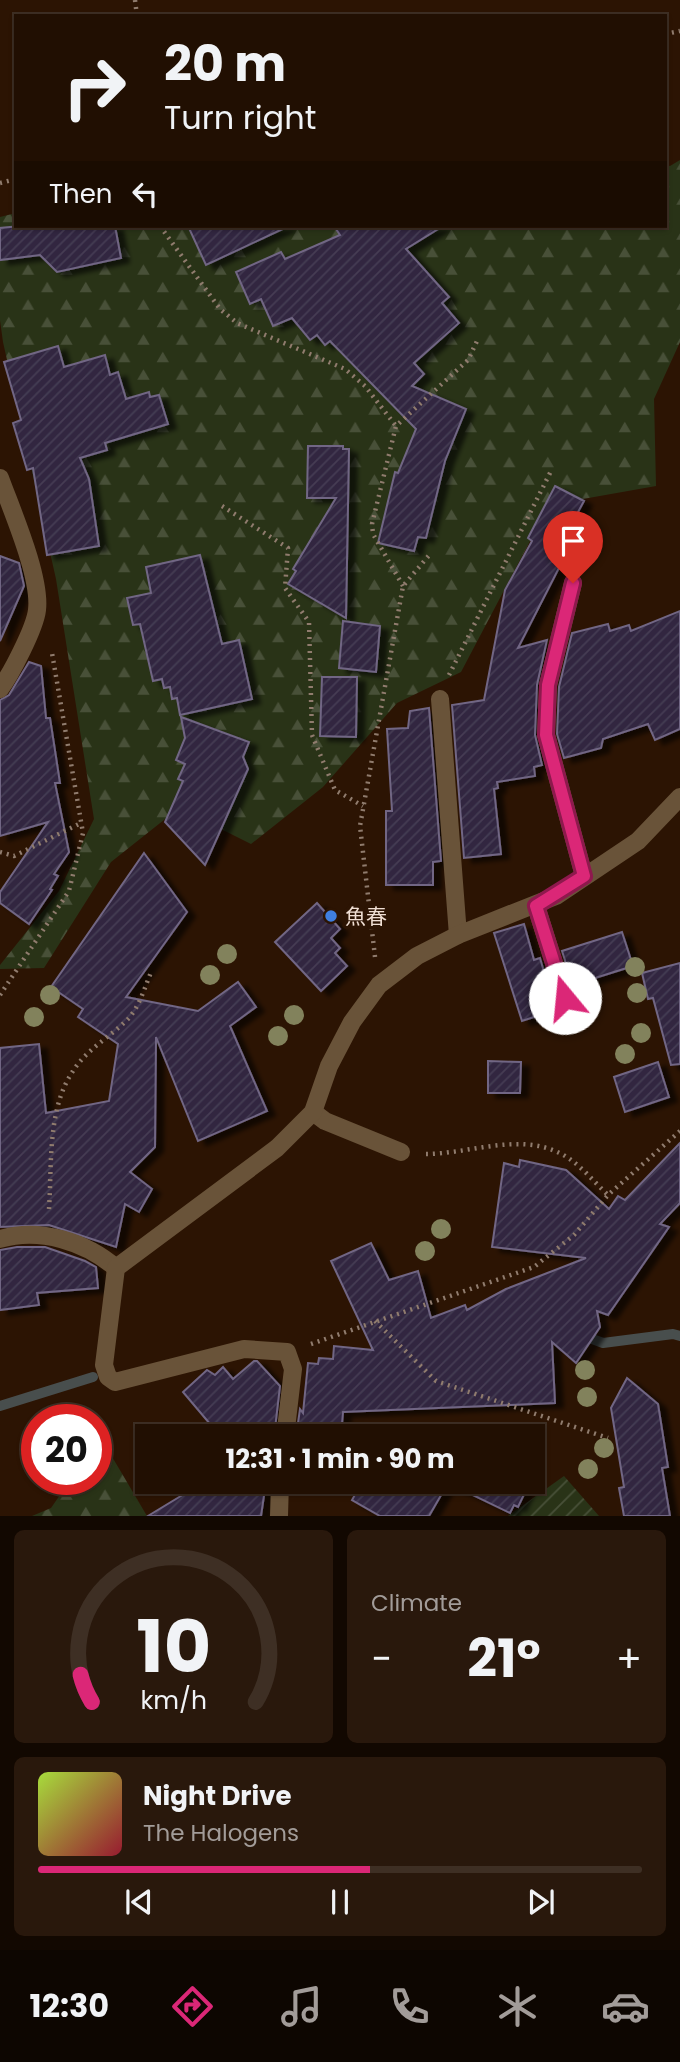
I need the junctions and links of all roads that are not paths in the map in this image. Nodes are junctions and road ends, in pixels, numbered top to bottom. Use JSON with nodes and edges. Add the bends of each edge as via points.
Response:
{"nodes":[{"id":1,"x":0,"y":478,"type":"edge"},
{"id":2,"x":573,"y":583,"type":"dead end"},
{"id":3,"x":0,"y":689,"type":"edge"},
{"id":4,"x":440,"y":699,"type":"road end"},
{"id":5,"x":680,"y":797,"type":"edge"},
{"id":6,"x":584,"y":876,"type":"junction"},
{"id":7,"x":536,"y":906,"type":"junction"},
{"id":8,"x":458,"y":934,"type":"junction"},
{"id":9,"x":565,"y":998,"type":"dead end"},
{"id":10,"x":313,"y":1112,"type":"junction"},
{"id":11,"x":401,"y":1152,"type":"road end"},
{"id":12,"x":0,"y":1239,"type":"edge"},
{"id":13,"x":116,"y":1268,"type":"junction"},
{"id":14,"x":287,"y":1424,"type":"edge"},
{"id":15,"x":280,"y":1494,"type":"edge"},
{"id":16,"x":279,"y":1516,"type":"edge"}],
"edges":[{"from":1,"to":3,"type":"street","via":[[24,545],[37,610]]},
{"from":2,"to":6,"type":"street","via":[[548,685],[546,735]]},
{"from":4,"to":8,"type":"street"},
{"from":5,"to":6,"type":"street","via":[[638,841]]},
{"from":6,"to":7,"type":"street"},
{"from":7,"to":8,"type":"street"},
{"from":7,"to":9,"type":"street"},
{"from":8,"to":10,"type":"street","via":[[417,956],[379,985],[352,1022],[329,1066]]},
{"from":10,"to":11,"type":"street"},
{"from":10,"to":13,"type":"street","via":[[277,1147]]},
{"from":12,"to":13,"type":"street","via":[[48,1234],[103,1257]]},
{"from":13,"to":14,"type":"street","via":[[104,1365],[108,1377],[115,1382],[244,1349],[287,1352],[293,1369]]},
{"from":15,"to":16,"type":"street"}]}
